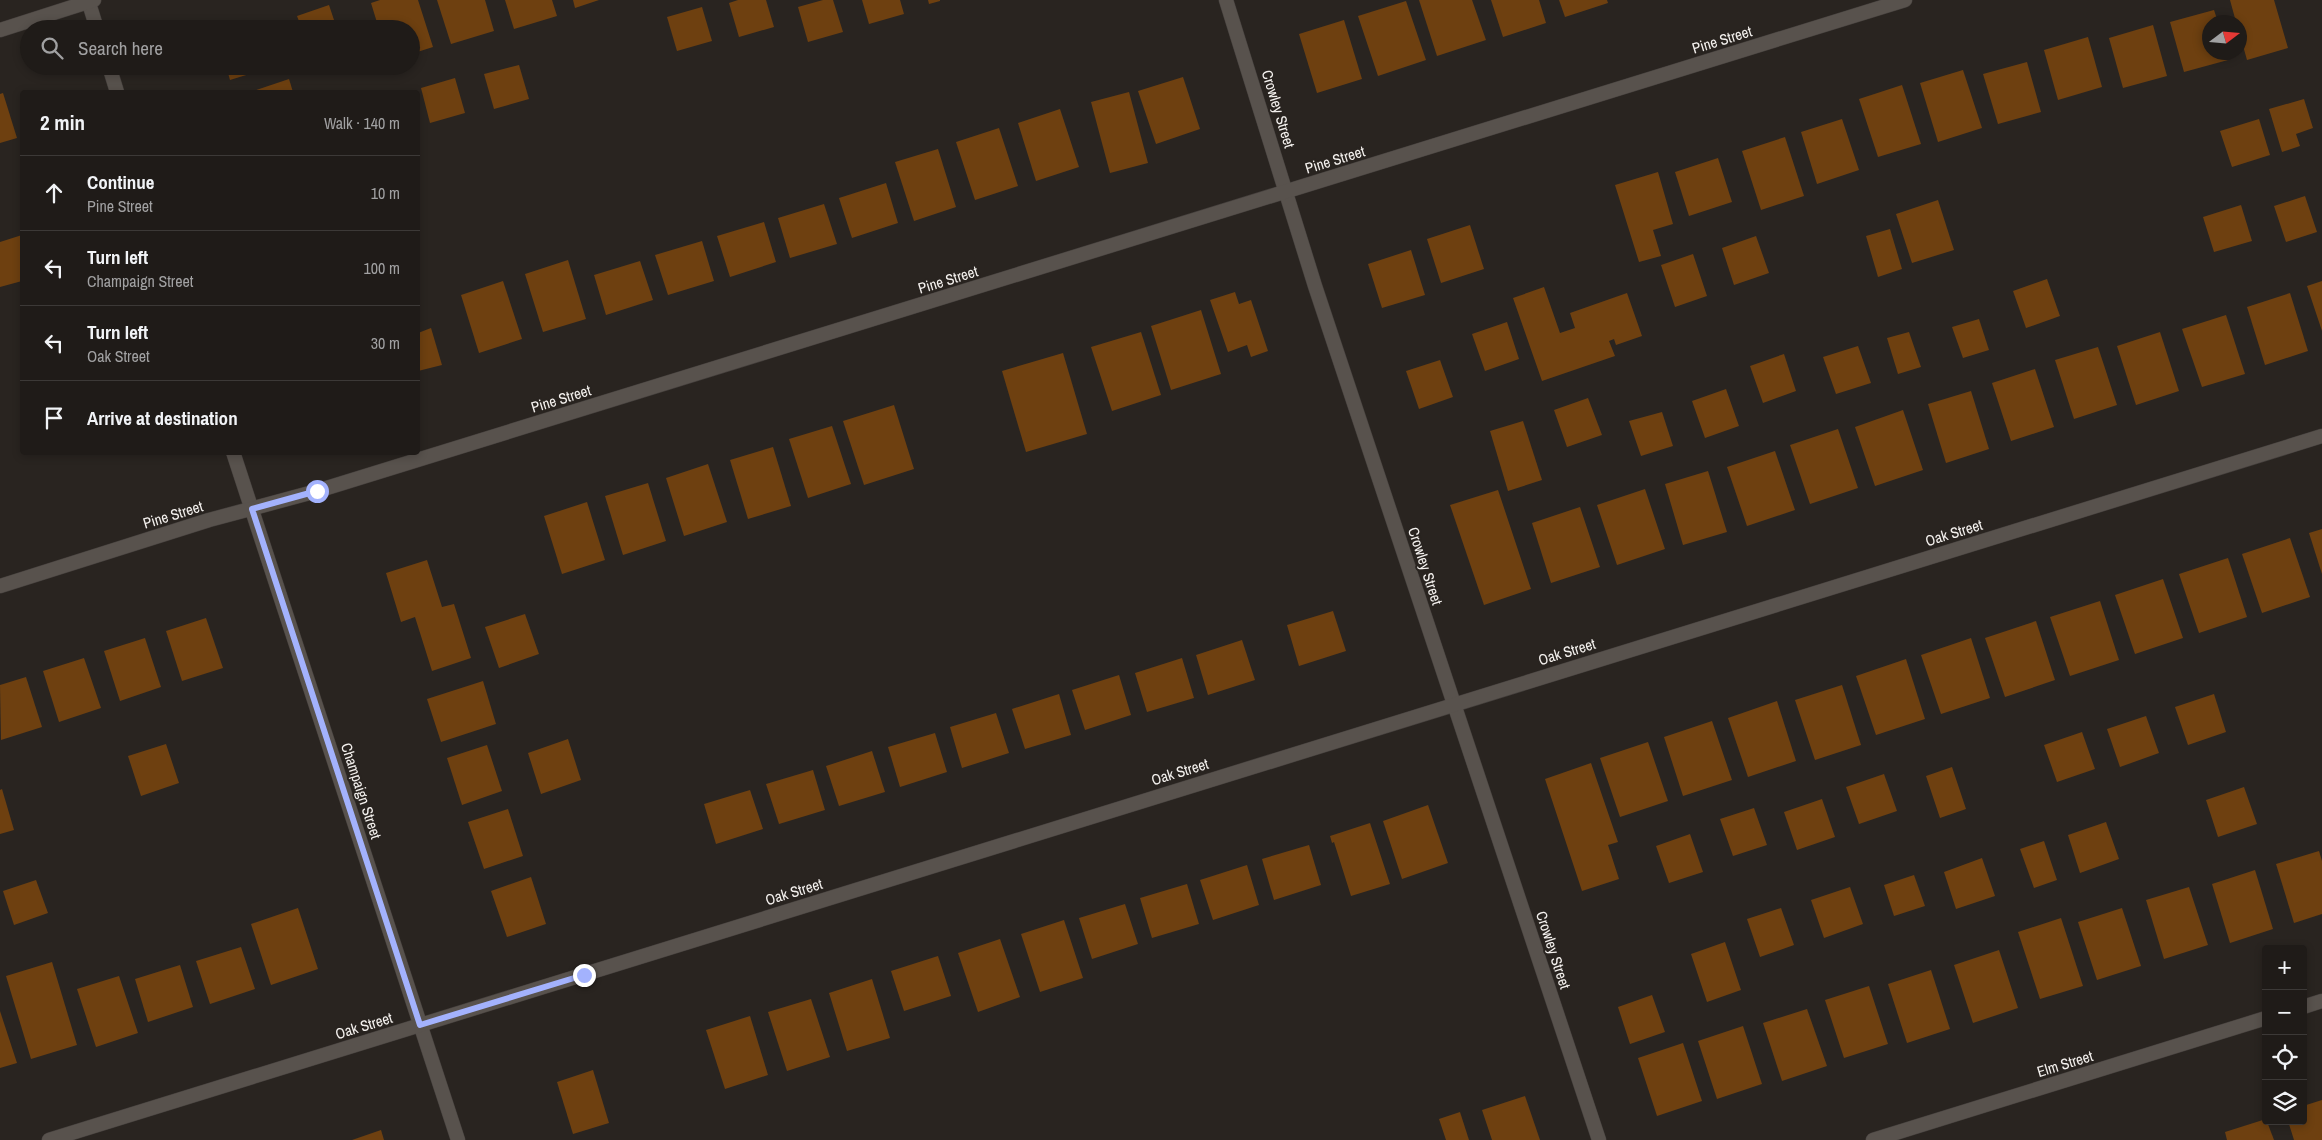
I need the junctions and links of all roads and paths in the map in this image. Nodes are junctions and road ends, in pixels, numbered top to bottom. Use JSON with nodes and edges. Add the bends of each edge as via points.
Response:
{"nodes":[{"id":1,"x":1226,"y":0,"type":"edge"},
{"id":2,"x":1904,"y":0,"type":"edge"},
{"id":3,"x":90,"y":1,"type":"edge"},
{"id":4,"x":31,"y":20,"type":"edge"},
{"id":5,"x":95,"y":20,"type":"edge"},
{"id":6,"x":20,"y":24,"type":"edge"},
{"id":7,"x":0,"y":30,"type":"edge"},
{"id":8,"x":112,"y":75,"type":"edge"},
{"id":9,"x":116,"y":90,"type":"edge"},
{"id":10,"x":1286,"y":192,"type":"junction"},
{"id":11,"x":2322,"y":436,"type":"edge"},
{"id":12,"x":234,"y":455,"type":"edge"},
{"id":13,"x":252,"y":509,"type":"junction"},
{"id":14,"x":0,"y":586,"type":"edge"},
{"id":15,"x":1454,"y":704,"type":"junction"},
{"id":16,"x":2322,"y":1001,"type":"edge"},
{"id":17,"x":2307,"y":1006,"type":"edge"},
{"id":18,"x":2262,"y":1019,"type":"edge"},
{"id":19,"x":420,"y":1025,"type":"junction"},
{"id":20,"x":49,"y":1140,"type":"edge"},
{"id":21,"x":458,"y":1140,"type":"edge"},
{"id":22,"x":1599,"y":1140,"type":"edge"},
{"id":23,"x":1873,"y":1140,"type":"edge"}],
"edges":[{"from":1,"to":10,"type":"street","name":"Crowley Street"},
{"from":2,"to":10,"type":"street","name":"Pine Street"},
{"from":3,"to":4,"type":"street"},
{"from":3,"to":5,"type":"street"},
{"from":6,"to":7,"type":"street"},
{"from":8,"to":9,"type":"street"},
{"from":10,"to":13,"type":"street","name":"Pine Street"},
{"from":10,"to":15,"type":"street","name":"Crowley Street"},
{"from":11,"to":15,"type":"street","name":"Oak Street"},
{"from":12,"to":13,"type":"street","name":"Champaign Street"},
{"from":13,"to":14,"type":"street","name":"Pine Street"},
{"from":13,"to":19,"type":"street","name":"Champaign Street"},
{"from":15,"to":19,"type":"street","name":"Oak Street"},
{"from":15,"to":22,"type":"street","name":"Crowley Street"},
{"from":16,"to":17,"type":"street"},
{"from":18,"to":23,"type":"street","name":"Elm Street"},
{"from":19,"to":20,"type":"street","name":"Oak Street"},
{"from":19,"to":21,"type":"street","name":"Champaign Street"}]}
